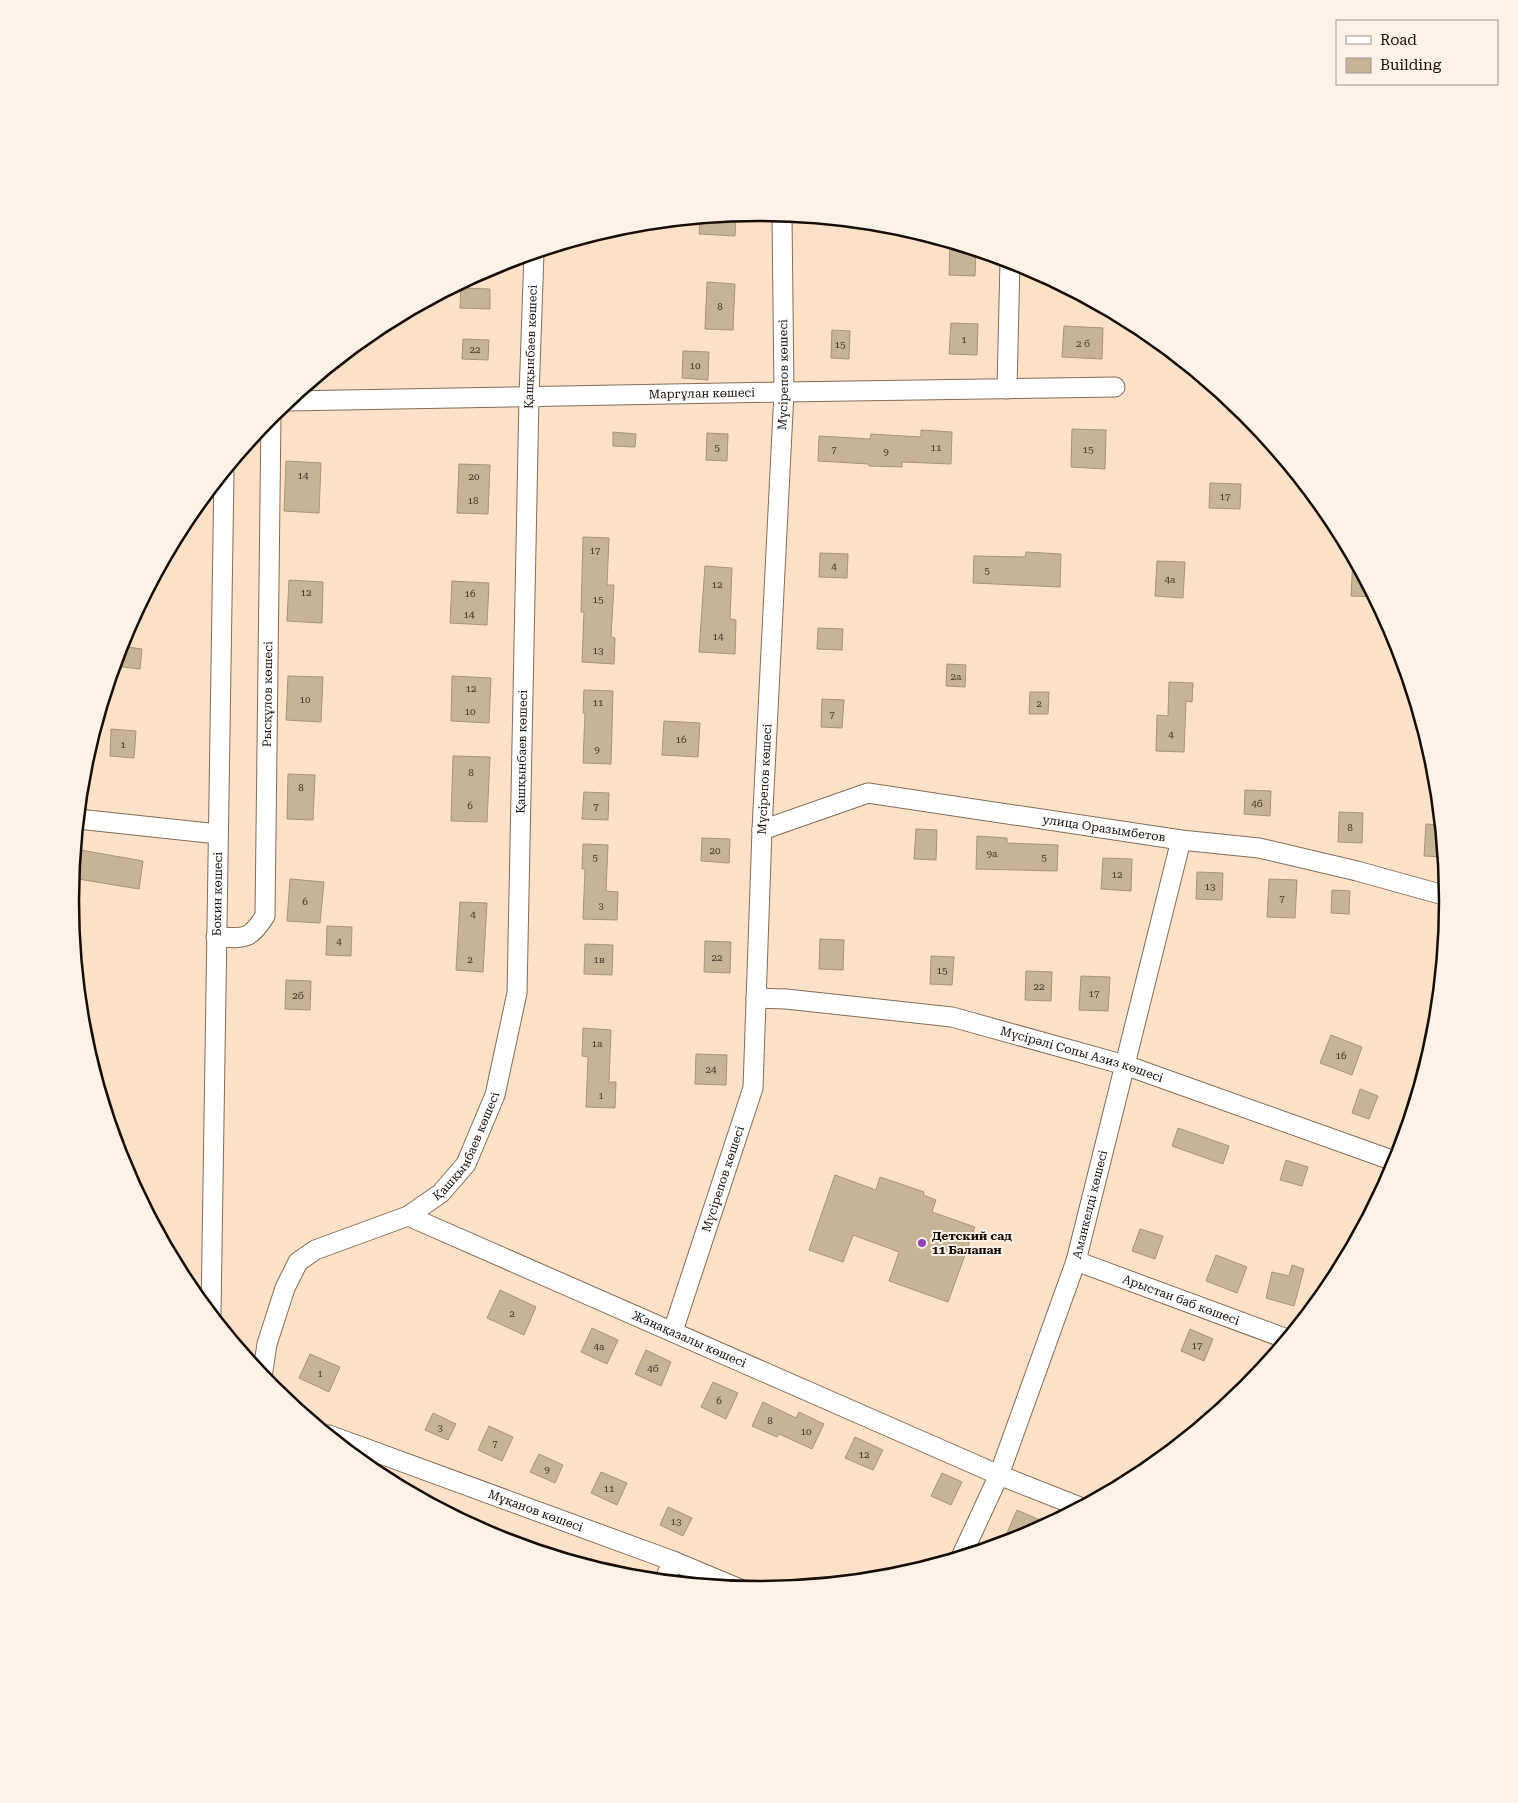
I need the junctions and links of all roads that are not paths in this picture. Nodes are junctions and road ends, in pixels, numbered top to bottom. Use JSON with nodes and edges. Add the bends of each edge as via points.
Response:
{"nodes":[{"id":1,"x":782,"y":222,"type":"edge"},
{"id":2,"x":534,"y":259,"type":"edge"},
{"id":3,"x":1010,"y":269,"type":"edge"},
{"id":4,"x":1115,"y":388,"type":"dead end"},
{"id":5,"x":1007,"y":389,"type":"junction"},
{"id":6,"x":784,"y":392,"type":"junction"},
{"id":7,"x":529,"y":397,"type":"junction"},
{"id":8,"x":298,"y":401,"type":"edge"},
{"id":9,"x":271,"y":428,"type":"edge"},
{"id":10,"x":224,"y":481,"type":"edge"},
{"id":11,"x":84,"y":820,"type":"edge"},
{"id":12,"x":762,"y":830,"type":"junction"},
{"id":13,"x":218,"y":834,"type":"junction"},
{"id":14,"x":1181,"y":840,"type":"junction"},
{"id":15,"x":1439,"y":893,"type":"edge"},
{"id":16,"x":216,"y":937,"type":"junction"},
{"id":17,"x":756,"y":998,"type":"junction"},
{"id":18,"x":1125,"y":1065,"type":"junction"},
{"id":19,"x":1388,"y":1159,"type":"edge"},
{"id":20,"x":408,"y":1216,"type":"junction"},
{"id":21,"x":1076,"y":1261,"type":"junction"},
{"id":22,"x":210,"y":1303,"type":"edge"},
{"id":23,"x":673,"y":1331,"type":"junction"},
{"id":24,"x":1281,"y":1337,"type":"edge"},
{"id":25,"x":264,"y":1367,"type":"edge"},
{"id":26,"x":347,"y":1443,"type":"edge"},
{"id":27,"x":999,"y":1475,"type":"junction"},
{"id":28,"x":1073,"y":1505,"type":"edge"},
{"id":29,"x":964,"y":1550,"type":"edge"},
{"id":30,"x":673,"y":1561,"type":"junction"},
{"id":31,"x":667,"y":1575,"type":"edge"},
{"id":32,"x":719,"y":1580,"type":"edge"}],
"edges":[{"from":1,"to":6,"type":"street","name":"Мүсірепов көшесі"},
{"from":2,"to":7,"type":"street","name":"Қашқынбаев көшесі"},
{"from":3,"to":5,"type":"street"},
{"from":4,"to":5,"type":"street","name":"Маргұлан көшесі"},
{"from":5,"to":6,"type":"street","name":"Маргұлан көшесі"},
{"from":6,"to":7,"type":"street","name":"Маргұлан көшесі"},
{"from":6,"to":12,"type":"street","name":"Мүсірепов көшесі"},
{"from":7,"to":8,"type":"street","name":"Маргұлан көшесі"},
{"from":7,"to":20,"type":"street","name":"Қашқынбаев көшесі","via":[[517,993],[495,1094],[466,1164],[441,1193]]},
{"from":9,"to":16,"type":"street","name":"Рысқұлов көшесі","via":[[265,916],[254,932],[242,938]]},
{"from":10,"to":13,"type":"street","name":"Бокин көшесі"},
{"from":11,"to":13,"type":"street"},
{"from":12,"to":14,"type":"street","name":"улица Оразымбетов","via":[[868,793]]},
{"from":12,"to":17,"type":"street","name":"Мүсірепов көшесі"},
{"from":13,"to":16,"type":"street","name":"Бокин көшесі"},
{"from":14,"to":15,"type":"street","name":"улица Оразымбетов","via":[[1259,848]]},
{"from":14,"to":18,"type":"street","name":"Аманкелді көшесі"},
{"from":16,"to":22,"type":"street","name":"Бокин көшесі"},
{"from":17,"to":18,"type":"street","name":"Мүсірәлі Сопы Азиз көшесі","via":[[952,1017]]},
{"from":17,"to":23,"type":"street","name":"Мүсірепов көшесі","via":[[753,1088]]},
{"from":18,"to":19,"type":"street","name":"Мүсірәлі Сопы Азиз көшесі"},
{"from":18,"to":21,"type":"street","name":"Аманкелді көшесі"},
{"from":20,"to":23,"type":"street","name":"Жаңақазалы көшесі"},
{"from":20,"to":25,"type":"street","via":[[315,1250],[298,1262],[285,1288]]},
{"from":21,"to":24,"type":"street","name":"Арыстан баб көшесі"},
{"from":21,"to":27,"type":"street","name":"Аманкелді көшесі"},
{"from":23,"to":27,"type":"street","name":"Жаңақазалы көшесі"},
{"from":26,"to":30,"type":"street","name":"Мұқанов көшесі"},
{"from":27,"to":28,"type":"street","name":"Жаңақазалы көшесі"},
{"from":27,"to":29,"type":"street","name":"Аманкелді көшесі"},
{"from":30,"to":31,"type":"street"},
{"from":30,"to":32,"type":"street","name":"Мұқанов көшесі"}]}
